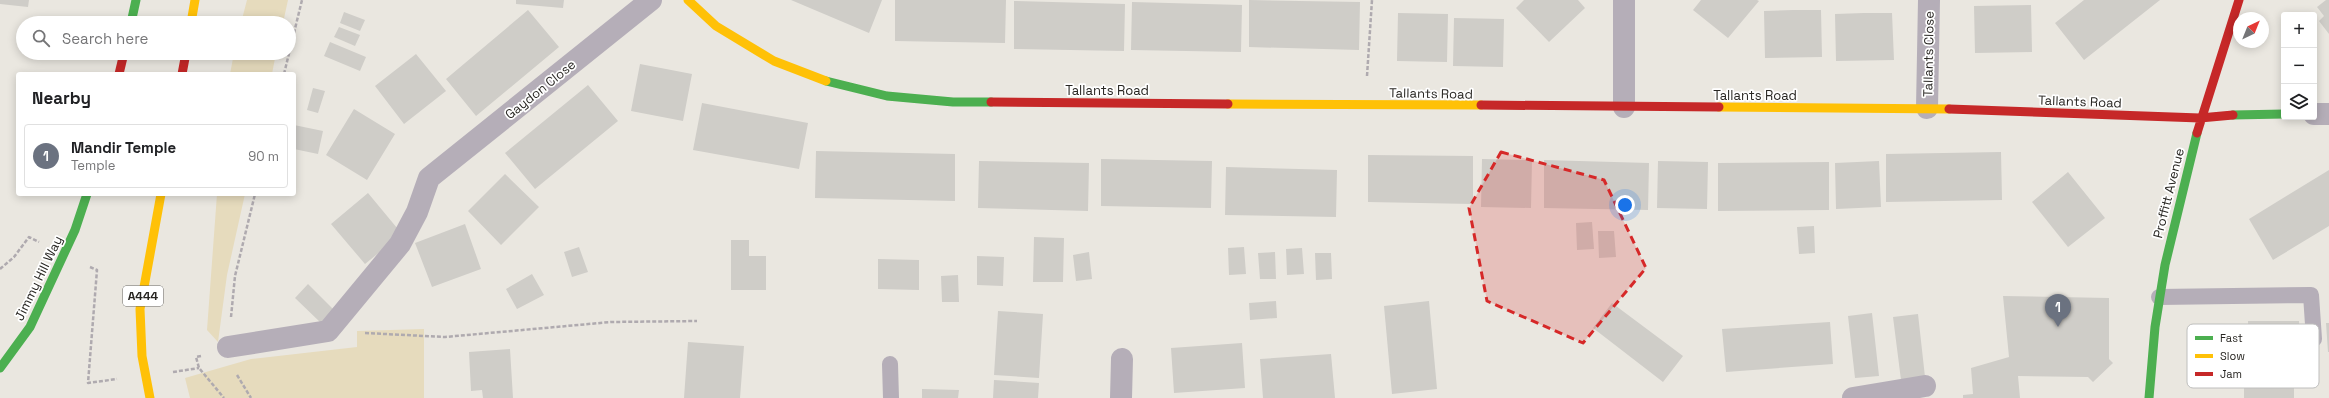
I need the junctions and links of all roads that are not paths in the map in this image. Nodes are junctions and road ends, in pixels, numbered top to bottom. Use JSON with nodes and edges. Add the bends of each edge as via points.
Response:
{"nodes":[{"id":1,"x":136,"y":0,"type":"edge"},
{"id":2,"x":195,"y":0,"type":"edge"},
{"id":3,"x":651,"y":0,"type":"edge"},
{"id":4,"x":688,"y":0,"type":"edge"},
{"id":5,"x":1624,"y":0,"type":"edge"},
{"id":6,"x":1929,"y":0,"type":"edge"},
{"id":7,"x":2239,"y":0,"type":"edge"},
{"id":8,"x":132,"y":16,"type":"edge"},
{"id":9,"x":192,"y":16,"type":"edge"},
{"id":10,"x":122,"y":60,"type":"edge"},
{"id":11,"x":185,"y":60,"type":"edge"},
{"id":12,"x":119,"y":72,"type":"edge"},
{"id":13,"x":182,"y":72,"type":"edge"},
{"id":14,"x":1624,"y":108,"type":"junction"},
{"id":15,"x":1927,"y":108,"type":"junction"},
{"id":16,"x":2281,"y":114,"type":"edge"},
{"id":17,"x":2317,"y":114,"type":"edge"},
{"id":18,"x":2329,"y":114,"type":"edge"},
{"id":19,"x":2200,"y":118,"type":"junction"},
{"id":20,"x":86,"y":196,"type":"edge"},
{"id":21,"x":161,"y":196,"type":"edge"},
{"id":22,"x":2159,"y":296,"type":"junction"},
{"id":23,"x":2313,"y":324,"type":"edge"},
{"id":24,"x":228,"y":347,"type":"road end"},
{"id":25,"x":1122,"y":359,"type":"dead end"},
{"id":26,"x":890,"y":364,"type":"dead end"},
{"id":27,"x":0,"y":368,"type":"edge"},
{"id":28,"x":1925,"y":386,"type":"dead end"},
{"id":29,"x":150,"y":398,"type":"edge"},
{"id":30,"x":891,"y":398,"type":"edge"},
{"id":31,"x":1121,"y":398,"type":"edge"},
{"id":32,"x":1853,"y":398,"type":"edge"},
{"id":33,"x":2149,"y":398,"type":"edge"}],
"edges":[{"from":1,"to":8,"type":"main road"},
{"from":2,"to":9,"type":"main road"},
{"from":3,"to":24,"type":"street","name":"Gaydon Close","via":[[429,178],[417,212],[400,244],[328,331]]},
{"from":4,"to":14,"type":"main road","name":"Tallants Road","via":[[716,26],[774,61],[826,81],[887,96],[953,102]]},
{"from":5,"to":14,"type":"street"},
{"from":6,"to":15,"type":"street","name":"Tallants Close"},
{"from":7,"to":19,"type":"main road","name":"Proffitt Avenue"},
{"from":10,"to":12,"type":"main road"},
{"from":11,"to":13,"type":"main road"},
{"from":14,"to":15,"type":"main road","name":"Tallants Road"},
{"from":15,"to":19,"type":"main road","name":"Tallants Road"},
{"from":16,"to":19,"type":"main road","name":"Tallants Road"},
{"from":17,"to":18,"type":"street"},
{"from":19,"to":22,"type":"main road","name":"Proffitt Avenue"},
{"from":20,"to":27,"type":"main road","name":"Jimmy Hill Way","via":[[75,230],[30,327]]},
{"from":21,"to":29,"type":"main road","number":"A444","via":[[140,309],[145,376]]},
{"from":22,"to":23,"type":"lane","via":[[2311,295]]},
{"from":22,"to":33,"type":"main road","name":"Proffitt Avenue"},
{"from":25,"to":31,"type":"street"},
{"from":26,"to":30,"type":"lane"},
{"from":28,"to":32,"type":"street"}]}
